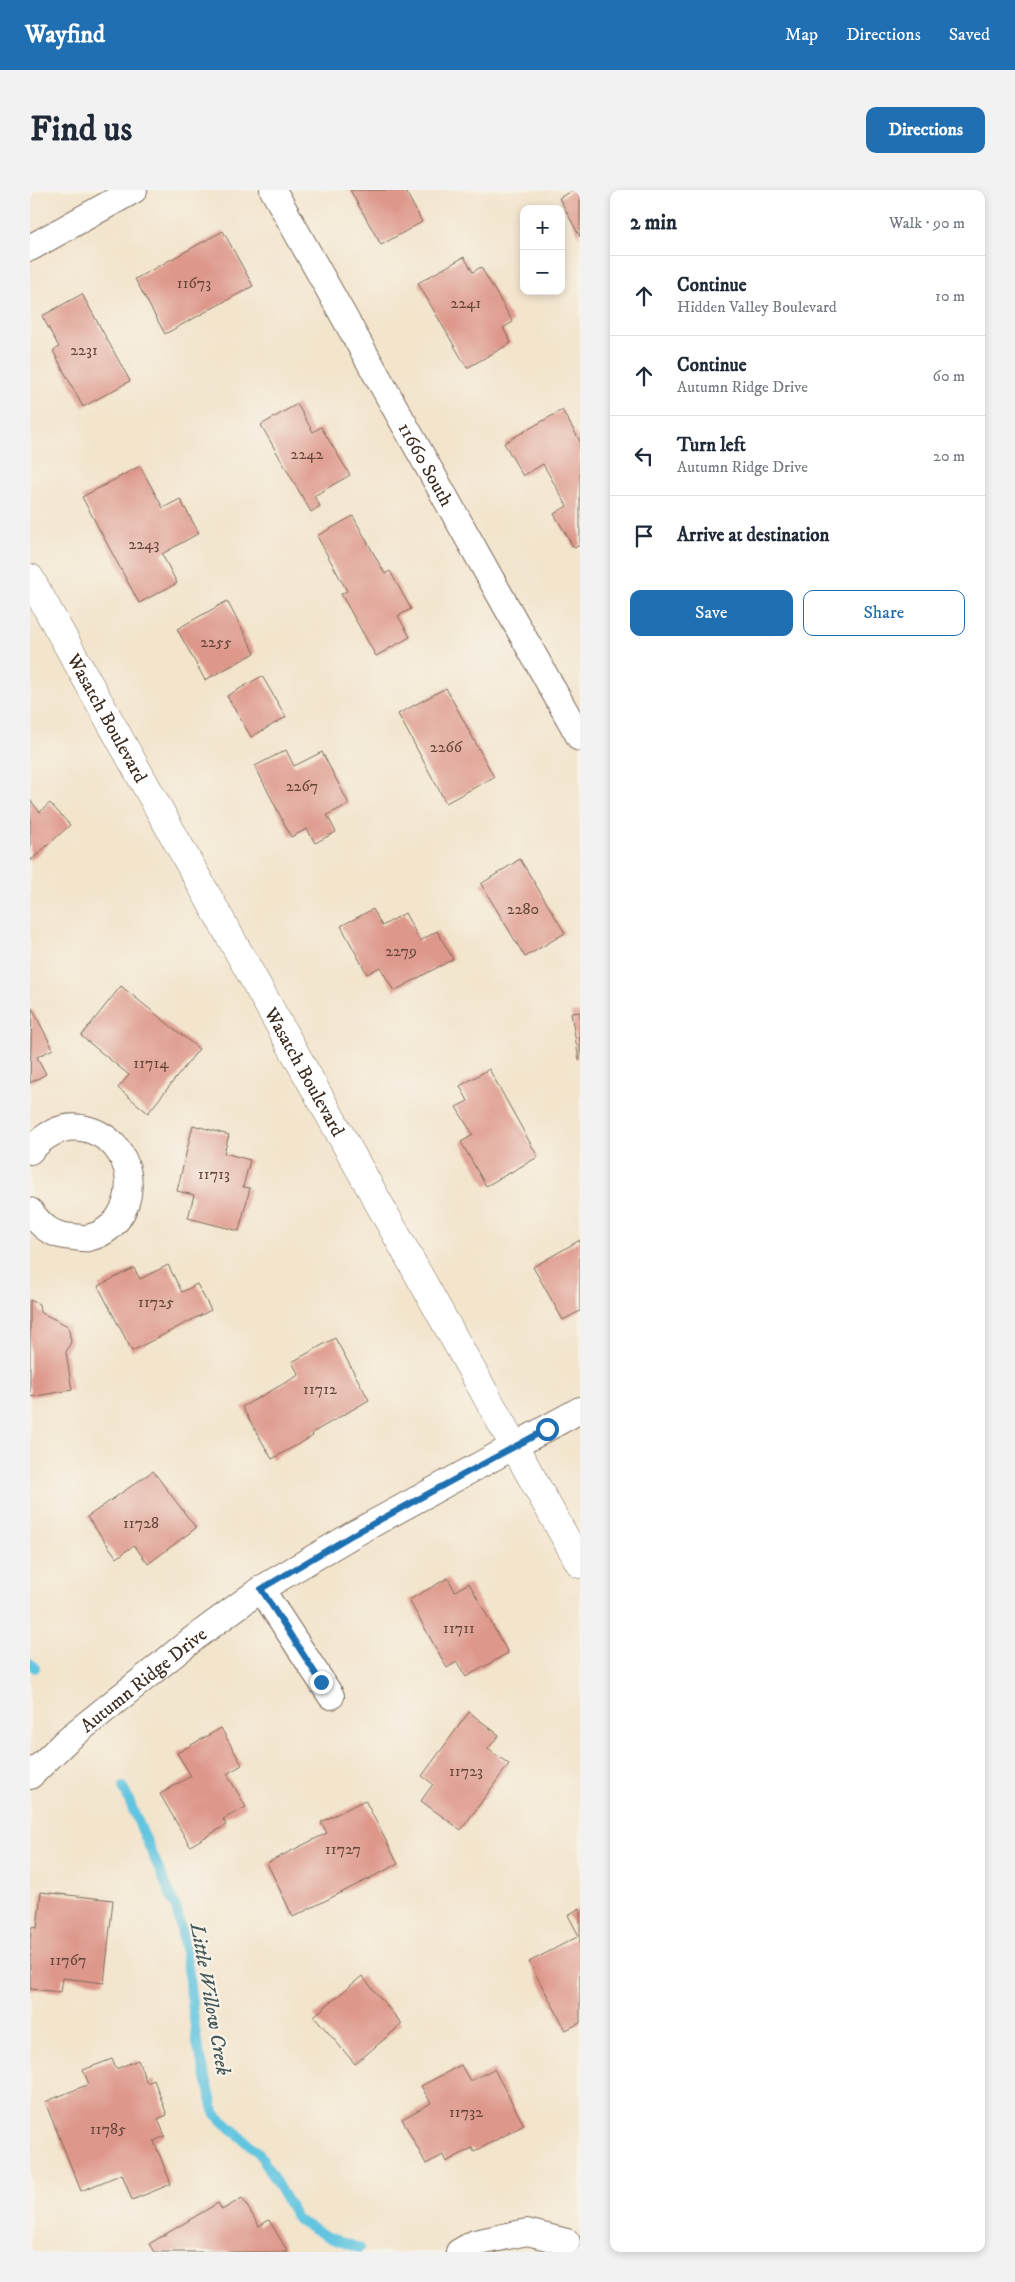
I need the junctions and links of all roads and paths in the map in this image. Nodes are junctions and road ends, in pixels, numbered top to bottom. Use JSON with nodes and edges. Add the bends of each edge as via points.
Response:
{"nodes":[{"id":1,"x":134,"y":190,"type":"edge"},
{"id":2,"x":273,"y":190,"type":"edge"},
{"id":3,"x":30,"y":248,"type":"edge"},
{"id":4,"x":30,"y":578,"type":"edge"},
{"id":5,"x":580,"y":738,"type":"edge"},
{"id":6,"x":30,"y":1151,"type":"edge"},
{"id":7,"x":30,"y":1211,"type":"edge"},
{"id":8,"x":580,"y":1410,"type":"edge"},
{"id":9,"x":515,"y":1447,"type":"junction"},
{"id":10,"x":580,"y":1564,"type":"edge"},
{"id":11,"x":261,"y":1589,"type":"junction"},
{"id":12,"x":331,"y":1696,"type":"dead end"},
{"id":13,"x":30,"y":1776,"type":"edge"},
{"id":14,"x":567,"y":2242,"type":"dead end"},
{"id":15,"x":459,"y":2252,"type":"edge"}],
"edges":[{"from":1,"to":3,"type":"street"},
{"from":2,"to":5,"type":"street","name":"11660 South"},
{"from":4,"to":9,"type":"main road","name":"Wasatch Boulevard"},
{"from":6,"to":7,"type":"street","via":[[39,1141],[59,1129],[80,1127],[101,1134],[118,1148],[128,1166],[129,1188],[124,1209],[109,1227],[88,1238],[64,1236],[42,1227]]},
{"from":8,"to":9,"type":"street","name":"Autumn Ridge Drive"},
{"from":9,"to":10,"type":"main road","name":"Wasatch Boulevard"},
{"from":9,"to":11,"type":"street","name":"Autumn Ridge Drive","via":[[354,1534]]},
{"from":11,"to":12,"type":"street"},
{"from":11,"to":13,"type":"street","name":"Autumn Ridge Drive","via":[[66,1740]]},
{"from":14,"to":15,"type":"street","via":[[527,2232],[475,2243]]}]}
